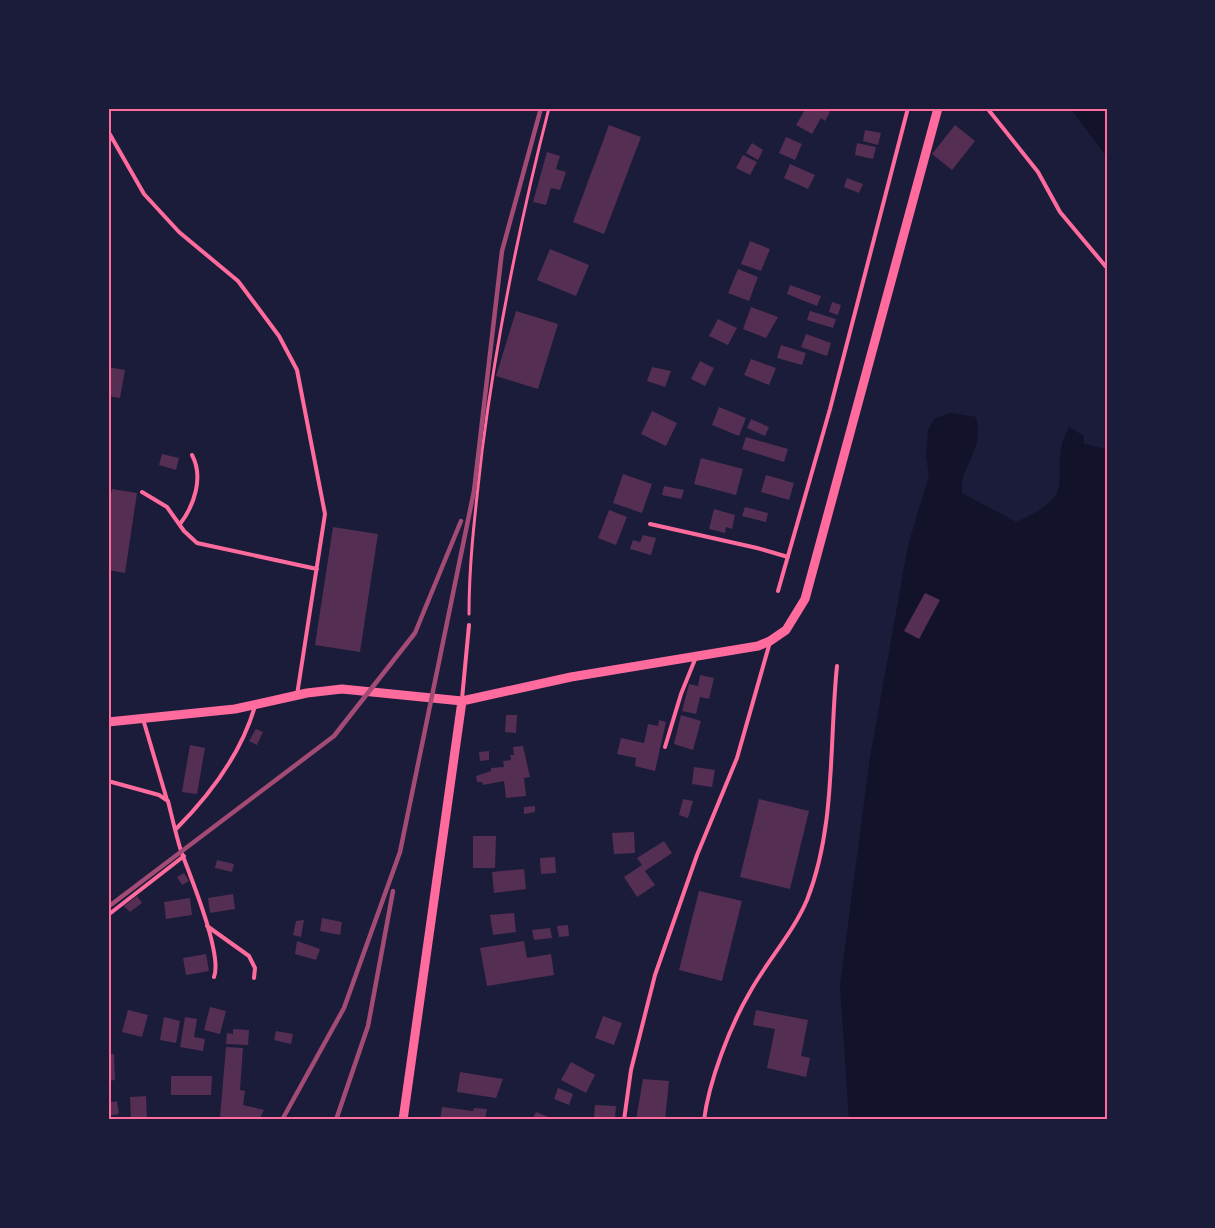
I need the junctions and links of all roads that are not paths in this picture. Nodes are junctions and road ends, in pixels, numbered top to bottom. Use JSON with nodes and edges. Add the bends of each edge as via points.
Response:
{"nodes":[{"id":1,"x":908,"y":108,"type":"edge"},
{"id":2,"x":938,"y":108,"type":"edge"},
{"id":3,"x":987,"y":108,"type":"edge"},
{"id":4,"x":108,"y":131,"type":"edge"},
{"id":5,"x":1107,"y":268,"type":"edge"},
{"id":6,"x":192,"y":455,"type":"dead end"},
{"id":7,"x":142,"y":492,"type":"dead end"},
{"id":8,"x":180,"y":524,"type":"junction"},
{"id":9,"x":650,"y":524,"type":"dead end"},
{"id":10,"x":788,"y":557,"type":"junction"},
{"id":11,"x":317,"y":569,"type":"junction"},
{"id":12,"x":778,"y":591,"type":"dead end"},
{"id":13,"x":469,"y":625,"type":"road end"},
{"id":14,"x":770,"y":641,"type":"junction"},
{"id":15,"x":696,"y":656,"type":"junction"},
{"id":16,"x":837,"y":666,"type":"dead end"},
{"id":17,"x":297,"y":696,"type":"junction"},
{"id":18,"x":462,"y":701,"type":"junction"},
{"id":19,"x":255,"y":705,"type":"junction"},
{"id":20,"x":143,"y":719,"type":"junction"},
{"id":21,"x":108,"y":722,"type":"edge"},
{"id":22,"x":665,"y":747,"type":"dead end"},
{"id":23,"x":108,"y":781,"type":"edge"},
{"id":24,"x":168,"y":801,"type":"junction"},
{"id":25,"x":176,"y":829,"type":"junction"},
{"id":26,"x":184,"y":856,"type":"junction"},
{"id":27,"x":108,"y":915,"type":"edge"},
{"id":28,"x":206,"y":925,"type":"junction"},
{"id":29,"x":214,"y":977,"type":"dead end"},
{"id":30,"x":254,"y":978,"type":"dead end"},
{"id":31,"x":403,"y":1120,"type":"edge"},
{"id":32,"x":624,"y":1120,"type":"edge"},
{"id":33,"x":704,"y":1120,"type":"edge"}],
"edges":[{"from":1,"to":10,"type":"lane"},
{"from":2,"to":14,"type":"street","via":[[805,599],[786,630]]},
{"from":3,"to":5,"type":"lane","via":[[1038,172],[1060,212]]},
{"from":4,"to":11,"type":"lane","via":[[144,194],[179,232],[238,281],[279,336],[297,370],[325,503]]},
{"from":6,"to":8,"type":"lane","via":[[198,473],[196,487],[188,514]]},
{"from":7,"to":8,"type":"lane","via":[[167,507]]},
{"from":8,"to":11,"type":"lane","via":[[197,543]]},
{"from":9,"to":10,"type":"lane"},
{"from":10,"to":12,"type":"lane"},
{"from":11,"to":17,"type":"lane"},
{"from":13,"to":18,"type":"lane"},
{"from":14,"to":15,"type":"street"},
{"from":14,"to":32,"type":"lane","via":[[737,758],[697,855],[655,975],[631,1070]]},
{"from":15,"to":18,"type":"street"},
{"from":15,"to":22,"type":"lane"},
{"from":16,"to":33,"type":"lane","via":[[826,829],[813,883],[802,909],[740,1011],[716,1074]]},
{"from":17,"to":18,"type":"street","via":[[342,689]]},
{"from":17,"to":19,"type":"street"},
{"from":18,"to":31,"type":"street"},
{"from":19,"to":20,"type":"street"},
{"from":19,"to":25,"type":"lane","via":[[246,732],[222,776]]},
{"from":20,"to":21,"type":"street"},
{"from":20,"to":24,"type":"lane"},
{"from":23,"to":24,"type":"lane"},
{"from":24,"to":25,"type":"lane"},
{"from":25,"to":26,"type":"lane"},
{"from":26,"to":27,"type":"lane"},
{"from":26,"to":28,"type":"lane"},
{"from":28,"to":29,"type":"lane","via":[[216,966]]},
{"from":28,"to":30,"type":"lane","via":[[249,956],[255,968]]}]}
